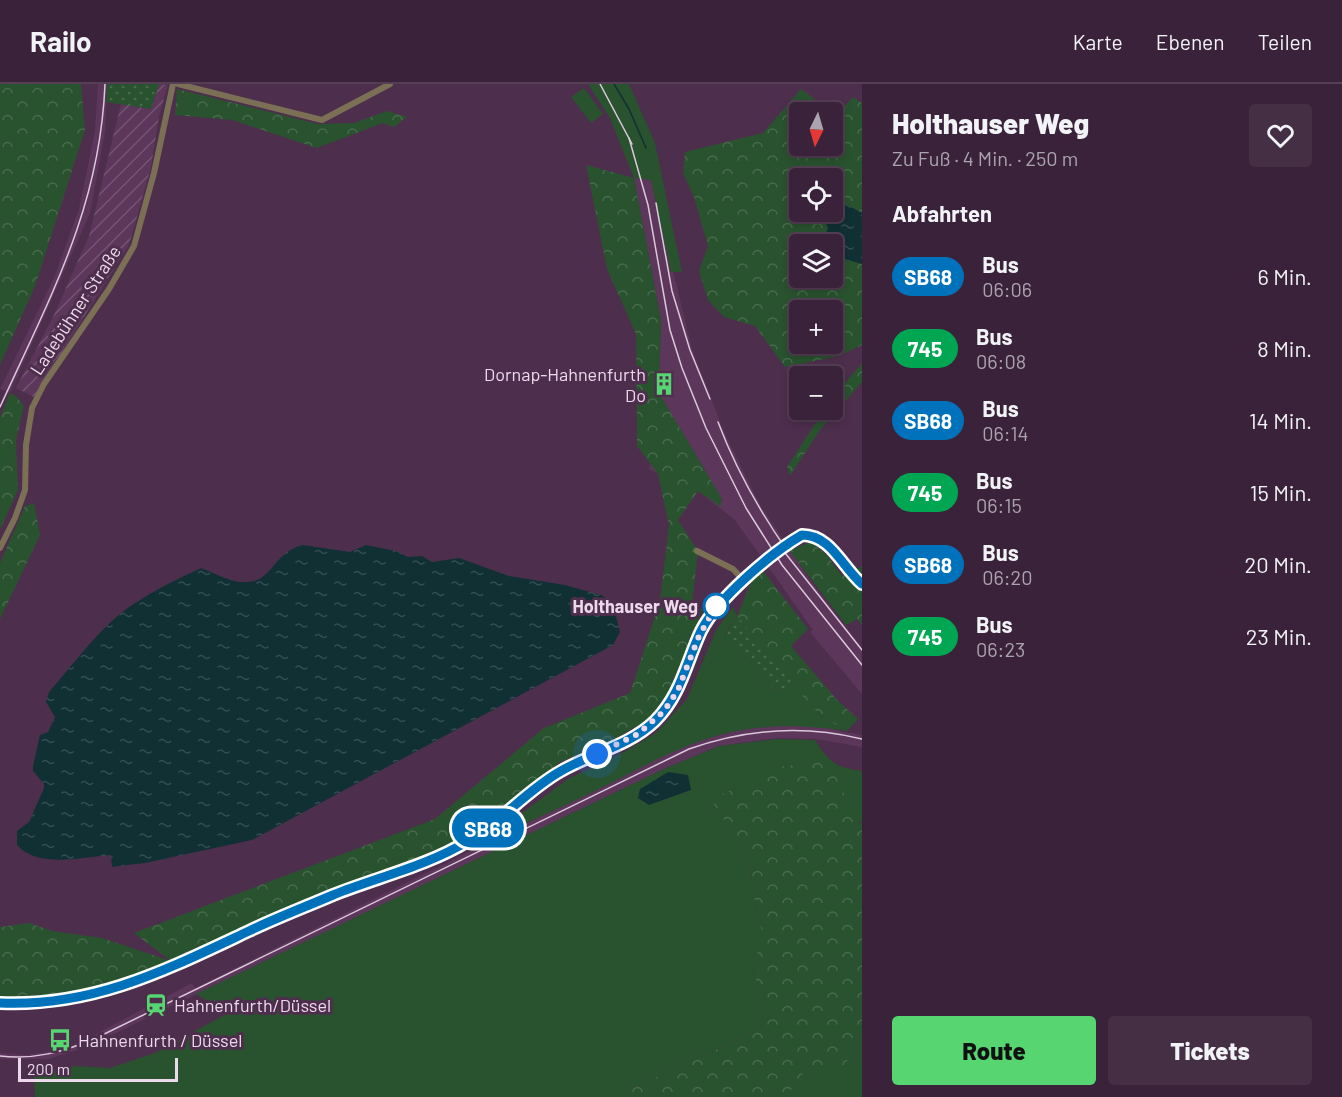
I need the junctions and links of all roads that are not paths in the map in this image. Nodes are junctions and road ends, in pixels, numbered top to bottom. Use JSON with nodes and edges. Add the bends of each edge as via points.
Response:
{"nodes":[{"id":1,"x":176,"y":84,"type":"edge"},
{"id":2,"x":390,"y":84,"type":"edge"},
{"id":3,"x":210,"y":88,"type":"edge"},
{"id":4,"x":793,"y":541,"type":"tunnel mouth"},
{"id":5,"x":0,"y":548,"type":"edge"},
{"id":6,"x":697,"y":551,"type":"dead end"},
{"id":7,"x":756,"y":571,"type":"tunnel mouth"},
{"id":8,"x":744,"y":581,"type":"junction"},
{"id":9,"x":862,"y":584,"type":"edge"},
{"id":10,"x":0,"y":1004,"type":"edge"}],
"edges":[{"from":1,"to":3,"type":"street"},
{"from":1,"to":5,"type":"street","name":"Ladebühner Straße","via":[[134,246],[32,408],[25,490]]},
{"from":2,"to":3,"type":"street","via":[[322,120]]},
{"from":4,"to":9,"type":"main road","via":[[802,535],[822,539]]},
{"from":6,"to":8,"type":"street","via":[[733,569]]},
{"from":7,"to":8,"type":"main road"},
{"from":8,"to":10,"type":"main road","via":[[716,606],[704,625],[678,690],[653,722],[626,742],[553,776],[466,842],[252,929],[152,977],[63,1001]]}]}
